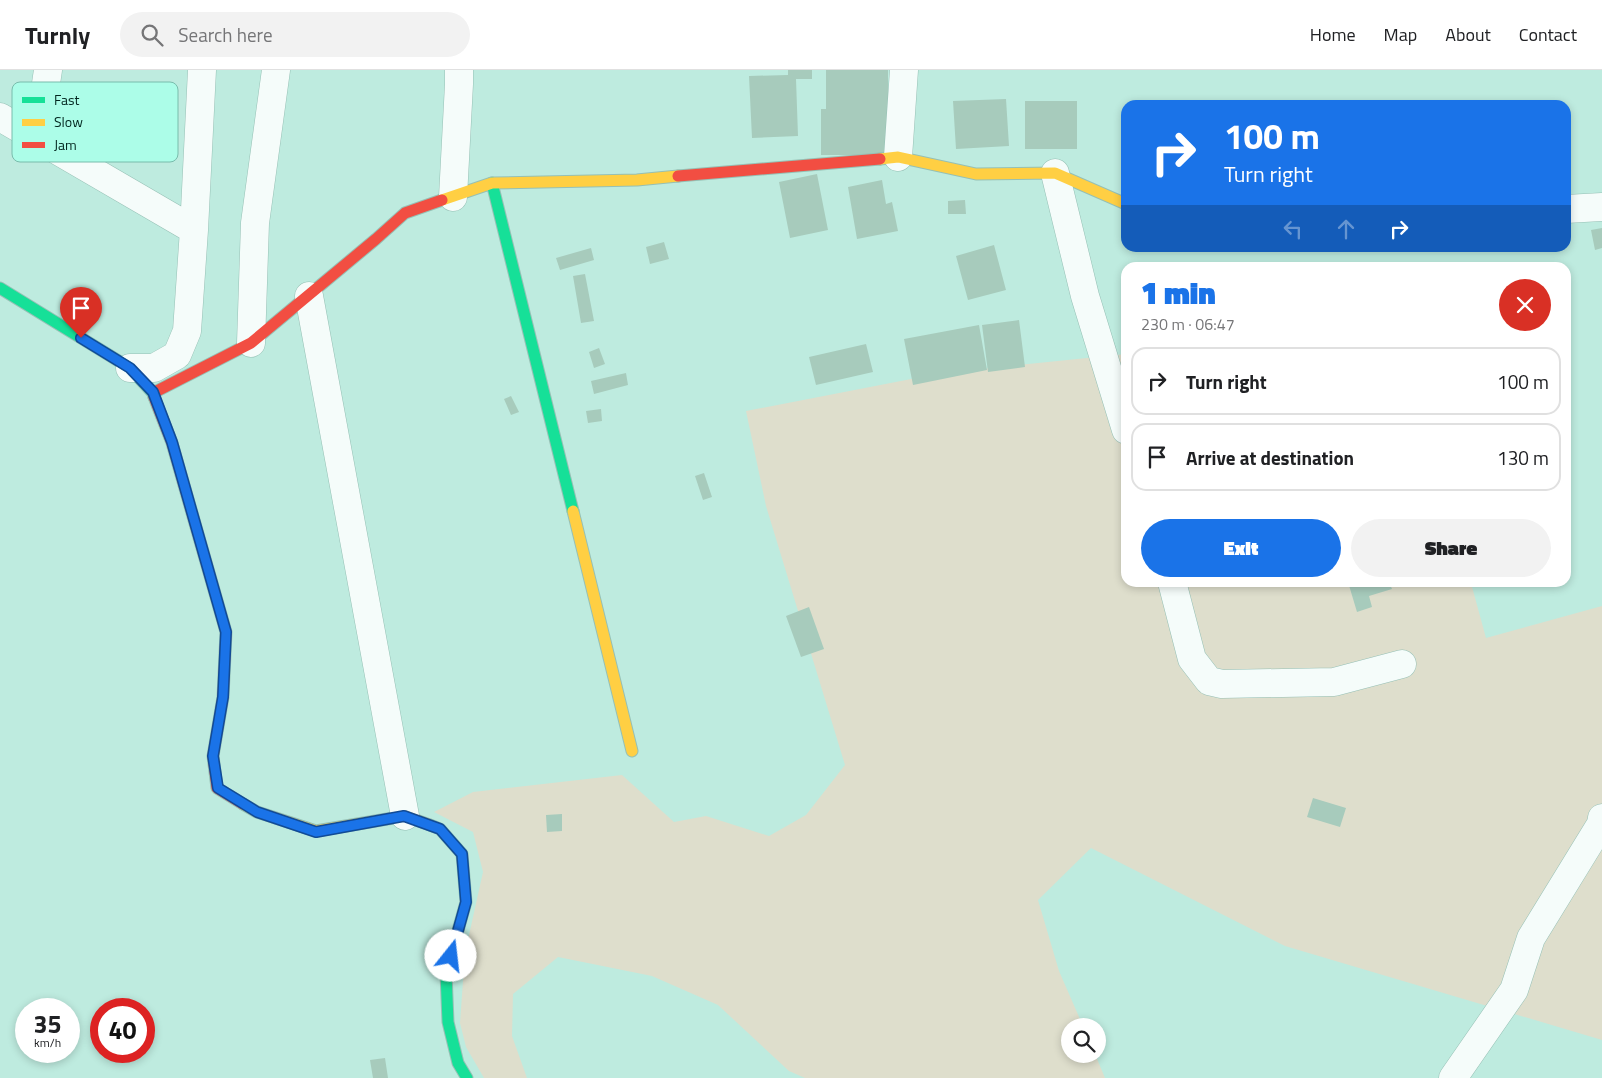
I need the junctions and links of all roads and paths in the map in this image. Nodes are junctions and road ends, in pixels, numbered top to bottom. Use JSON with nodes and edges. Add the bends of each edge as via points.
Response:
{"nodes":[{"id":1,"x":202,"y":70,"type":"edge"},
{"id":2,"x":276,"y":70,"type":"edge"},
{"id":3,"x":459,"y":70,"type":"edge"},
{"id":4,"x":904,"y":70,"type":"edge"},
{"id":5,"x":0,"y":117,"type":"edge"},
{"id":6,"x":12,"y":124,"type":"edge"},
{"id":7,"x":898,"y":157,"type":"junction"},
{"id":8,"x":79,"y":162,"type":"edge"},
{"id":9,"x":1055,"y":173,"type":"junction"},
{"id":10,"x":492,"y":183,"type":"junction"},
{"id":11,"x":453,"y":197,"type":"junction"},
{"id":12,"x":1121,"y":202,"type":"edge"},
{"id":13,"x":1602,"y":207,"type":"edge"},
{"id":14,"x":1571,"y":209,"type":"edge"},
{"id":15,"x":194,"y":230,"type":"junction"},
{"id":16,"x":0,"y":288,"type":"edge"},
{"id":17,"x":309,"y":296,"type":"junction"},
{"id":18,"x":251,"y":343,"type":"junction"},
{"id":19,"x":130,"y":368,"type":"junction"},
{"id":20,"x":153,"y":392,"type":"junction"},
{"id":21,"x":1121,"y":414,"type":"edge"},
{"id":22,"x":1173,"y":587,"type":"edge"},
{"id":23,"x":1402,"y":664,"type":"dead end"},
{"id":24,"x":632,"y":751,"type":"dead end"},
{"id":25,"x":404,"y":816,"type":"junction"},
{"id":26,"x":1602,"y":818,"type":"edge"},
{"id":27,"x":467,"y":1078,"type":"edge"},
{"id":28,"x":1454,"y":1078,"type":"edge"}],
"edges":[{"from":1,"to":15,"type":"street"},
{"from":2,"to":18,"type":"street","via":[[255,223]]},
{"from":3,"to":11,"type":"street"},
{"from":4,"to":7,"type":"street"},
{"from":5,"to":6,"type":"street"},
{"from":7,"to":9,"type":"street","via":[[976,174]]},
{"from":7,"to":10,"type":"street","via":[[637,180]]},
{"from":8,"to":15,"type":"street"},
{"from":9,"to":12,"type":"street"},
{"from":9,"to":21,"type":"street","via":[[1085,296]]},
{"from":10,"to":11,"type":"street"},
{"from":10,"to":24,"type":"street"},
{"from":11,"to":17,"type":"street","via":[[405,213]]},
{"from":13,"to":14,"type":"street"},
{"from":15,"to":19,"type":"street","via":[[187,331],[176,355],[154,368]]},
{"from":16,"to":19,"type":"street"},
{"from":17,"to":18,"type":"street"},
{"from":17,"to":25,"type":"street"},
{"from":18,"to":20,"type":"street"},
{"from":19,"to":20,"type":"street"},
{"from":20,"to":25,"type":"street","via":[[172,442],[226,632],[223,697],[213,756],[218,788],[257,812],[316,832]]},
{"from":22,"to":23,"type":"street","via":[[1192,659],[1209,681],[1222,684],[1334,682]]},
{"from":25,"to":27,"type":"street","via":[[440,829],[462,854],[466,902],[446,974],[448,1022],[458,1063]]},
{"from":26,"to":28,"type":"street","via":[[1531,938],[1514,990]]}]}
